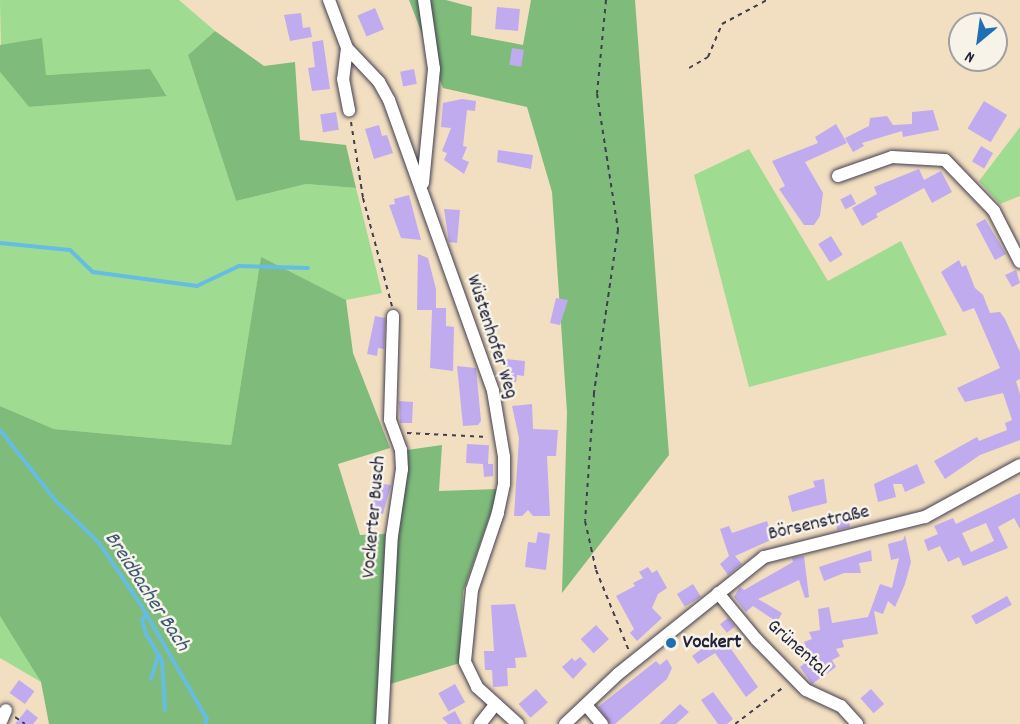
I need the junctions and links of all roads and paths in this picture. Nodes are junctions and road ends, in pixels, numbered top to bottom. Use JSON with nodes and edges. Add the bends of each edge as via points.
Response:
{"nodes":[{"id":1,"x":329,"y":0,"type":"edge"},
{"id":2,"x":424,"y":0,"type":"edge"},
{"id":3,"x":606,"y":0,"type":"edge"},
{"id":4,"x":767,"y":0,"type":"edge"},
{"id":5,"x":347,"y":48,"type":"junction"},
{"id":6,"x":689,"y":68,"type":"dead end"},
{"id":7,"x":349,"y":110,"type":"joint"},
{"id":8,"x":838,"y":176,"type":"dead end"},
{"id":9,"x":422,"y":187,"type":"junction"},
{"id":10,"x":1020,"y":261,"type":"edge"},
{"id":11,"x":393,"y":316,"type":"joint"},
{"id":12,"x":393,"y":432,"type":"junction"},
{"id":13,"x":500,"y":437,"type":"junction"},
{"id":14,"x":1020,"y":465,"type":"edge"},
{"id":15,"x":718,"y":593,"type":"junction"},
{"id":16,"x":633,"y":662,"type":"junction"},
{"id":17,"x":795,"y":679,"type":"junction"},
{"id":18,"x":495,"y":705,"type":"junction"},
{"id":19,"x":586,"y":705,"type":"junction"},
{"id":20,"x":6,"y":710,"type":"dead end"},
{"id":21,"x":0,"y":724,"type":"edge"},
{"id":22,"x":382,"y":724,"type":"edge"},
{"id":23,"x":480,"y":724,"type":"edge"},
{"id":24,"x":518,"y":724,"type":"edge"},
{"id":25,"x":565,"y":724,"type":"edge"},
{"id":26,"x":602,"y":724,"type":"edge"},
{"id":27,"x":735,"y":724,"type":"edge"},
{"id":28,"x":857,"y":724,"type":"edge"}],
"edges":[{"from":1,"to":5,"type":"street","name":"Wüstenhofer Weg"},
{"from":2,"to":9,"type":"street","via":[[434,69]]},
{"from":3,"to":16,"type":"path","via":[[597,94],[618,230],[594,393],[585,521],[596,570]]},
{"from":4,"to":6,"type":"path","via":[[722,24],[708,57]]},
{"from":5,"to":7,"type":"street","via":[[343,79]]},
{"from":5,"to":9,"type":"street","name":"Wüstenhofer Weg","via":[[382,87]]},
{"from":7,"to":11,"type":"path","via":[[363,198],[390,290]]},
{"from":8,"to":10,"type":"street","via":[[892,157],[945,160],[994,211]]},
{"from":9,"to":13,"type":"street","name":"Wüstenhofer Weg","via":[[493,392]]},
{"from":11,"to":12,"type":"street","name":"Vockerter Busch","via":[[389,403]]},
{"from":12,"to":13,"type":"path"},
{"from":12,"to":22,"type":"street","name":"Vockerter Busch","via":[[401,450],[402,469],[392,536]]},
{"from":13,"to":18,"type":"street","name":"Wüstenhofer Weg","via":[[502,495],[472,590],[465,650],[471,677]]},
{"from":14,"to":15,"type":"street","name":"Börsenstraße","via":[[925,517],[764,557]]},
{"from":15,"to":16,"type":"street","name":"Börsenstraße"},
{"from":15,"to":17,"type":"street","name":"Grünental"},
{"from":16,"to":19,"type":"street","name":"Börsenstraße"},
{"from":17,"to":27,"type":"path"},
{"from":17,"to":28,"type":"street","name":"Grünental","via":[[806,690],[841,706]]},
{"from":18,"to":23,"type":"street"},
{"from":18,"to":24,"type":"street","name":"Wüstenhofer Weg"},
{"from":19,"to":25,"type":"street","name":"Börsenstraße"},
{"from":19,"to":26,"type":"street"},
{"from":20,"to":21,"type":"street"}]}
